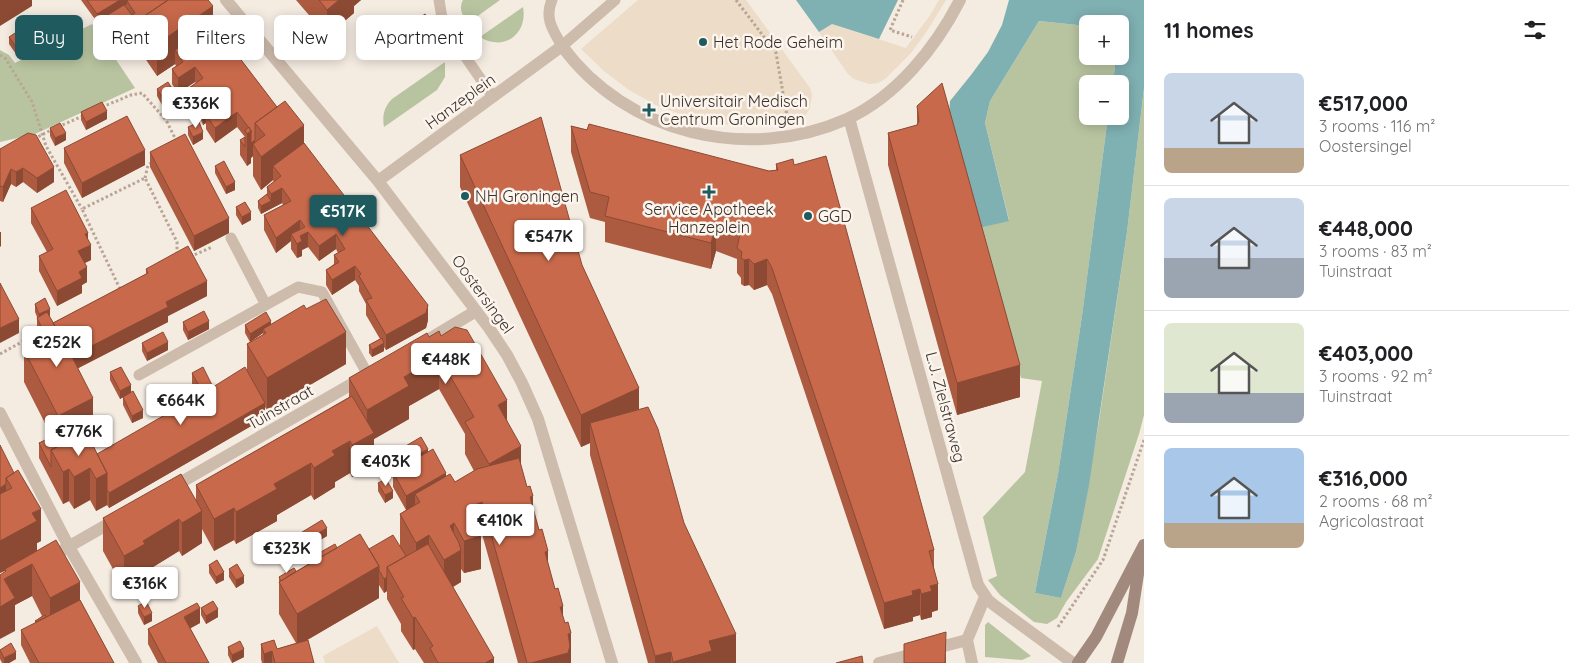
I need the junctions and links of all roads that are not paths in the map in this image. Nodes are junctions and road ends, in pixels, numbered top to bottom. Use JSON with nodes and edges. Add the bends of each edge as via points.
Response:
{"nodes":[{"id":1,"x":226,"y":0,"type":"edge"},
{"id":2,"x":440,"y":0,"type":"edge"},
{"id":3,"x":552,"y":0,"type":"edge"},
{"id":4,"x":615,"y":0,"type":"edge"},
{"id":5,"x":960,"y":0,"type":"edge"},
{"id":6,"x":562,"y":46,"type":"junction"},
{"id":7,"x":493,"y":97,"type":"junction"},
{"id":8,"x":849,"y":118,"type":"junction"},
{"id":9,"x":378,"y":181,"type":"junction"},
{"id":10,"x":231,"y":238,"type":"road end"},
{"id":11,"x":266,"y":305,"type":"junction"},
{"id":12,"x":476,"y":311,"type":"junction"},
{"id":13,"x":418,"y":346,"type":"edge"},
{"id":14,"x":372,"y":373,"type":"joint"},
{"id":15,"x":139,"y":375,"type":"dead end"},
{"id":16,"x":0,"y":413,"type":"edge"},
{"id":17,"x":163,"y":493,"type":"edge"},
{"id":18,"x":129,"y":512,"type":"edge"},
{"id":19,"x":69,"y":547,"type":"junction"},
{"id":20,"x":1143,"y":548,"type":"edge"},
{"id":21,"x":38,"y":565,"type":"edge"},
{"id":22,"x":985,"y":597,"type":"junction"},
{"id":23,"x":968,"y":640,"type":"junction"},
{"id":24,"x":136,"y":663,"type":"edge"},
{"id":25,"x":612,"y":663,"type":"edge"},
{"id":26,"x":880,"y":663,"type":"edge"},
{"id":27,"x":972,"y":663,"type":"edge"},
{"id":28,"x":1073,"y":663,"type":"edge"},
{"id":29,"x":1078,"y":663,"type":"edge"},
{"id":30,"x":1117,"y":663,"type":"edge"}],
"edges":[{"from":1,"to":9,"type":"street","name":"Oostersingel"},
{"from":2,"to":7,"type":"lane","via":[[443,24]]},
{"from":3,"to":6,"type":"lane","via":[[549,23]]},
{"from":4,"to":6,"type":"lane","name":"Hanzeplein"},
{"from":5,"to":8,"type":"street","via":[[934,44],[916,65],[896,86]]},
{"from":6,"to":7,"type":"street","name":"Hanzeplein"},
{"from":6,"to":8,"type":"street","via":[[592,80],[616,99],[642,114],[699,135],[760,140],[820,129]]},
{"from":7,"to":9,"type":"street","name":"Hanzeplein"},
{"from":8,"to":22,"type":"street","name":"L.J. Zielstraweg","via":[[976,577]]},
{"from":9,"to":12,"type":"street","name":"Oostersingel"},
{"from":10,"to":11,"type":"lane"},
{"from":11,"to":14,"type":"lane","name":"Tuinstraat","via":[[298,287],[322,292]]},
{"from":11,"to":15,"type":"lane","name":"Tuinstraat"},
{"from":12,"to":13,"type":"street"},
{"from":12,"to":25,"type":"street","name":"Oostersingel","via":[[507,354],[538,420]]},
{"from":14,"to":17,"type":"street","name":"Tuinstraat"},
{"from":16,"to":19,"type":"street"},
{"from":18,"to":19,"type":"street"},
{"from":19,"to":21,"type":"street"},
{"from":19,"to":24,"type":"street"},
{"from":20,"to":29,"type":"main road","via":[[1096,637]]},
{"from":20,"to":30,"type":"main road","via":[[1132,612]]},
{"from":22,"to":23,"type":"street"},
{"from":22,"to":28,"type":"street","name":"L.J. Zielstraweg"},
{"from":23,"to":26,"type":"street"},
{"from":23,"to":27,"type":"street"}]}
